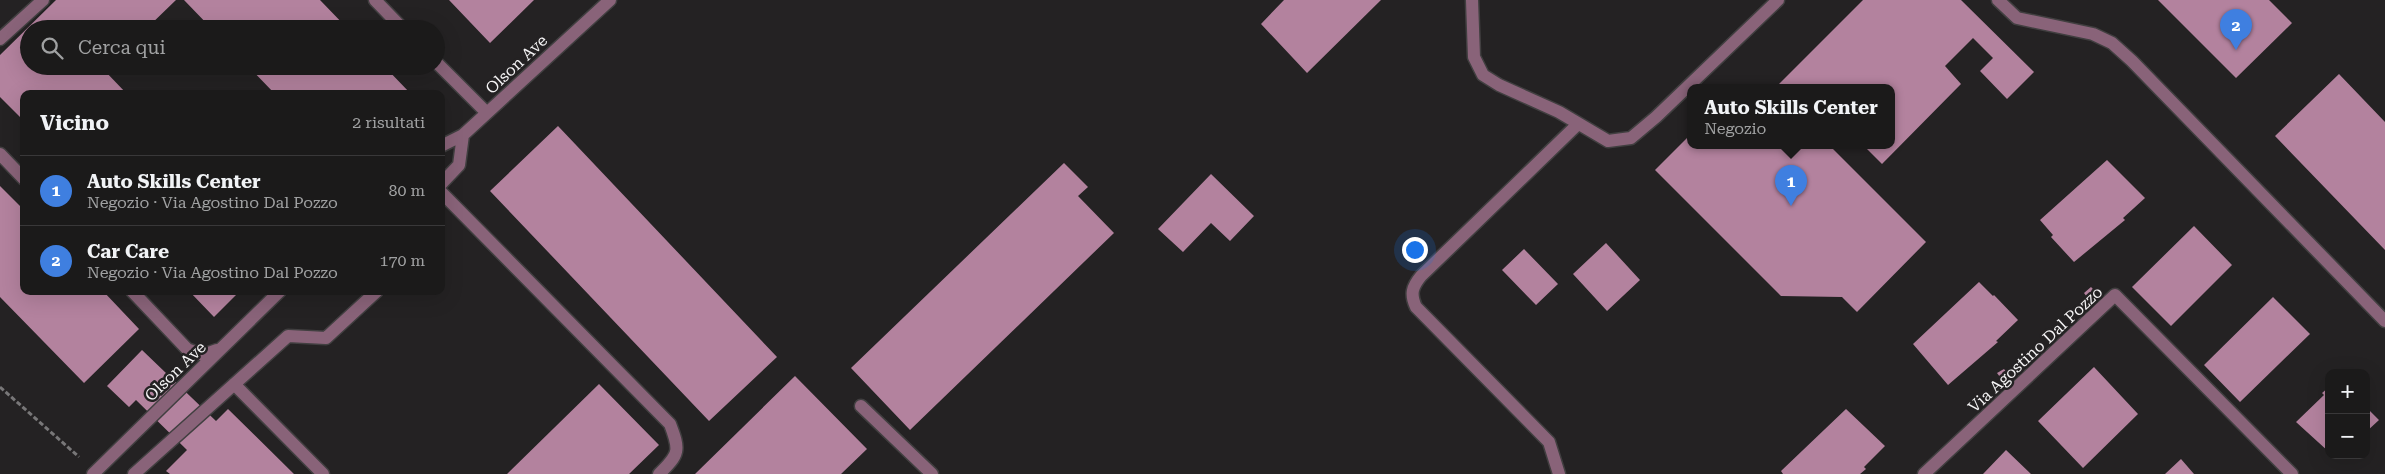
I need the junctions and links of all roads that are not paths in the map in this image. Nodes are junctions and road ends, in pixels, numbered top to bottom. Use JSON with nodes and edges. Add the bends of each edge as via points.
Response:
{"nodes":[{"id":1,"x":43,"y":0,"type":"edge"},
{"id":2,"x":375,"y":0,"type":"edge"},
{"id":3,"x":610,"y":0,"type":"edge"},
{"id":4,"x":1472,"y":0,"type":"edge"},
{"id":5,"x":1778,"y":0,"type":"edge"},
{"id":6,"x":1998,"y":0,"type":"edge"},
{"id":7,"x":21,"y":20,"type":"edge"},
{"id":8,"x":394,"y":20,"type":"edge"},
{"id":9,"x":20,"y":21,"type":"edge"},
{"id":10,"x":0,"y":39,"type":"edge"},
{"id":11,"x":445,"y":71,"type":"edge"},
{"id":12,"x":1690,"y":84,"type":"edge"},
{"id":13,"x":1687,"y":87,"type":"edge"},
{"id":14,"x":486,"y":113,"type":"junction"},
{"id":15,"x":1578,"y":124,"type":"junction"},
{"id":16,"x":463,"y":135,"type":"junction"},
{"id":17,"x":445,"y":144,"type":"edge"},
{"id":18,"x":0,"y":154,"type":"edge"},
{"id":19,"x":20,"y":175,"type":"edge"},
{"id":20,"x":445,"y":180,"type":"edge"},
{"id":21,"x":445,"y":196,"type":"edge"},
{"id":22,"x":136,"y":295,"type":"edge"},
{"id":23,"x":276,"y":295,"type":"edge"},
{"id":24,"x":373,"y":295,"type":"edge"},
{"id":25,"x":2385,"y":321,"type":"edge"},
{"id":26,"x":222,"y":348,"type":"junction"},
{"id":27,"x":234,"y":384,"type":"junction"},
{"id":28,"x":862,"y":406,"type":"dead end"},
{"id":29,"x":94,"y":472,"type":"edge"},
{"id":30,"x":134,"y":474,"type":"edge"},
{"id":31,"x":323,"y":474,"type":"edge"},
{"id":32,"x":660,"y":474,"type":"edge"},
{"id":33,"x":932,"y":474,"type":"edge"},
{"id":34,"x":1559,"y":474,"type":"edge"},
{"id":35,"x":1924,"y":474,"type":"edge"},
{"id":36,"x":2292,"y":474,"type":"edge"}],
"edges":[{"from":1,"to":7,"type":"street"},
{"from":2,"to":8,"type":"street"},
{"from":3,"to":14,"type":"street","name":"Olson Ave"},
{"from":4,"to":15,"type":"street","via":[[1474,57],[1483,75]]},
{"from":5,"to":12,"type":"street"},
{"from":6,"to":25,"type":"street","via":[[2018,18],[2093,34],[2112,43]]},
{"from":9,"to":10,"type":"street"},
{"from":11,"to":14,"type":"street"},
{"from":13,"to":15,"type":"street","via":[[1631,138],[1608,141]]},
{"from":14,"to":16,"type":"street","name":"Olson Ave"},
{"from":15,"to":34,"type":"street","via":[[1421,276],[1413,285],[1411,298],[1416,307],[1549,442]]},
{"from":16,"to":17,"type":"street","name":"Olson Ave"},
{"from":16,"to":20,"type":"street","via":[[460,165]]},
{"from":18,"to":19,"type":"street"},
{"from":21,"to":32,"type":"street","via":[[670,424],[678,444],[673,461]]},
{"from":22,"to":26,"type":"street","via":[[187,349],[203,355]]},
{"from":23,"to":26,"type":"street","name":"Olson Ave"},
{"from":24,"to":27,"type":"street","via":[[326,338],[288,336]]},
{"from":26,"to":29,"type":"street","name":"Olson Ave"},
{"from":27,"to":30,"type":"street"},
{"from":27,"to":31,"type":"street"},
{"from":28,"to":33,"type":"street"},
{"from":35,"to":36,"type":"street","name":"Via Agostino Dal Pozzo","via":[[2115,295]]}]}
